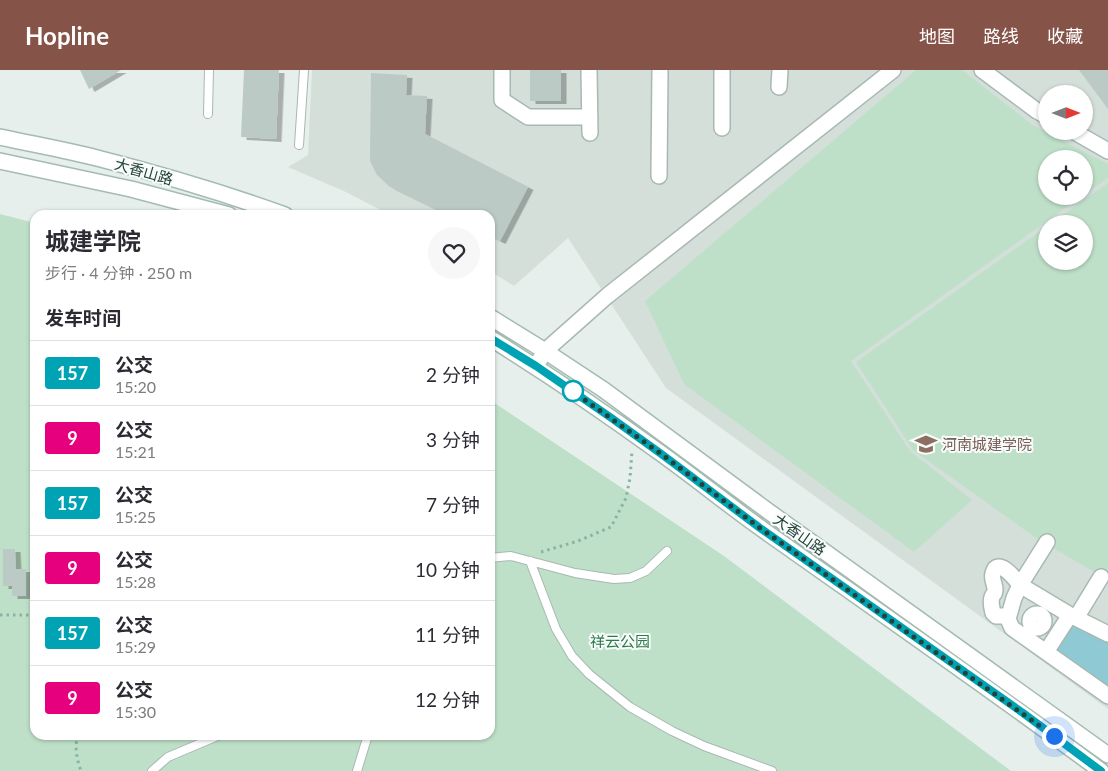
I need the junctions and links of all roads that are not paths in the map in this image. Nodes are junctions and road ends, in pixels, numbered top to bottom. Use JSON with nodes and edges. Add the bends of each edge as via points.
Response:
{"nodes":[{"id":1,"x":209,"y":70,"type":"edge"},
{"id":2,"x":304,"y":70,"type":"edge"},
{"id":3,"x":502,"y":70,"type":"edge"},
{"id":4,"x":589,"y":70,"type":"edge"},
{"id":5,"x":660,"y":70,"type":"edge"},
{"id":6,"x":722,"y":70,"type":"edge"},
{"id":7,"x":780,"y":70,"type":"edge"},
{"id":8,"x":892,"y":70,"type":"edge"},
{"id":9,"x":982,"y":70,"type":"edge"},
{"id":10,"x":779,"y":87,"type":"dead end"},
{"id":11,"x":1038,"y":112,"type":"edge"},
{"id":12,"x":208,"y":114,"type":"dead end"},
{"id":13,"x":590,"y":117,"type":"junction"},
{"id":14,"x":722,"y":128,"type":"dead end"},
{"id":15,"x":590,"y":133,"type":"dead end"},
{"id":16,"x":0,"y":137,"type":"edge"},
{"id":17,"x":1090,"y":140,"type":"edge"},
{"id":18,"x":299,"y":145,"type":"dead end"},
{"id":19,"x":1108,"y":150,"type":"edge"},
{"id":20,"x":0,"y":161,"type":"edge"},
{"id":21,"x":659,"y":176,"type":"dead end"},
{"id":22,"x":210,"y":210,"type":"edge"},
{"id":23,"x":271,"y":210,"type":"edge"},
{"id":24,"x":495,"y":320,"type":"edge"},
{"id":25,"x":495,"y":341,"type":"edge"},
{"id":26,"x":545,"y":351,"type":"junction"},
{"id":27,"x":536,"y":366,"type":"junction"},
{"id":28,"x":1047,"y":542,"type":"dead end"},
{"id":29,"x":667,"y":551,"type":"dead end"},
{"id":30,"x":495,"y":558,"type":"edge"},
{"id":31,"x":530,"y":561,"type":"junction"},
{"id":32,"x":1101,"y":577,"type":"dead end"},
{"id":33,"x":1020,"y":585,"type":"junction"},
{"id":34,"x":1010,"y":611,"type":"junction"},
{"id":35,"x":1073,"y":616,"type":"junction"},
{"id":36,"x":1037,"y":620,"type":"junction"},
{"id":37,"x":1058,"y":634,"type":"junction"},
{"id":38,"x":1108,"y":634,"type":"edge"},
{"id":39,"x":1046,"y":652,"type":"junction"},
{"id":40,"x":1108,"y":696,"type":"edge"},
{"id":41,"x":209,"y":740,"type":"edge"},
{"id":42,"x":366,"y":740,"type":"edge"},
{"id":43,"x":1108,"y":755,"type":"edge"},
{"id":44,"x":152,"y":771,"type":"edge"},
{"id":45,"x":357,"y":771,"type":"edge"},
{"id":46,"x":772,"y":771,"type":"edge"},
{"id":47,"x":1101,"y":771,"type":"edge"}],
"edges":[{"from":1,"to":12,"type":"lane"},
{"from":2,"to":18,"type":"lane"},
{"from":3,"to":13,"type":"main road","via":[[502,100],[528,117]]},
{"from":4,"to":13,"type":"main road"},
{"from":5,"to":21,"type":"main road"},
{"from":6,"to":14,"type":"main road"},
{"from":7,"to":10,"type":"main road"},
{"from":8,"to":26,"type":"main road","via":[[614,291]]},
{"from":9,"to":11,"type":"main road"},
{"from":13,"to":15,"type":"main road"},
{"from":16,"to":23,"type":"main road","name":"大香山路","via":[[135,168]]},
{"from":17,"to":19,"type":"main road"},
{"from":20,"to":22,"type":"main road","name":"大香山路"},
{"from":24,"to":26,"type":"main road","name":"大香山路"},
{"from":25,"to":27,"type":"main road","name":"大香山路"},
{"from":26,"to":27,"type":"main road"},
{"from":26,"to":43,"type":"main road","name":"大香山路","via":[[604,390]]},
{"from":27,"to":47,"type":"main road","name":"大香山路"},
{"from":28,"to":33,"type":"main road"},
{"from":29,"to":31,"type":"lane","via":[[646,571],[630,578],[575,573]]},
{"from":30,"to":31,"type":"lane","via":[[511,556]]},
{"from":31,"to":46,"type":"lane","via":[[556,629],[572,656],[588,674],[630,707],[672,730],[704,746]]},
{"from":32,"to":35,"type":"main road"},
{"from":33,"to":34,"type":"main road"},
{"from":33,"to":34,"type":"main road","via":[[1005,568],[995,570],[993,613],[996,616]]},
{"from":33,"to":36,"type":"main road"},
{"from":34,"to":36,"type":"main road"},
{"from":34,"to":36,"type":"main road","via":[[1008,620],[1012,628]]},
{"from":35,"to":36,"type":"main road"},
{"from":35,"to":37,"type":"main road"},
{"from":35,"to":38,"type":"main road"},
{"from":36,"to":37,"type":"main road"},
{"from":36,"to":39,"type":"main road"},
{"from":37,"to":39,"type":"main road"},
{"from":39,"to":40,"type":"main road"},
{"from":41,"to":44,"type":"lane","via":[[168,758]]},
{"from":42,"to":45,"type":"lane"}]}
